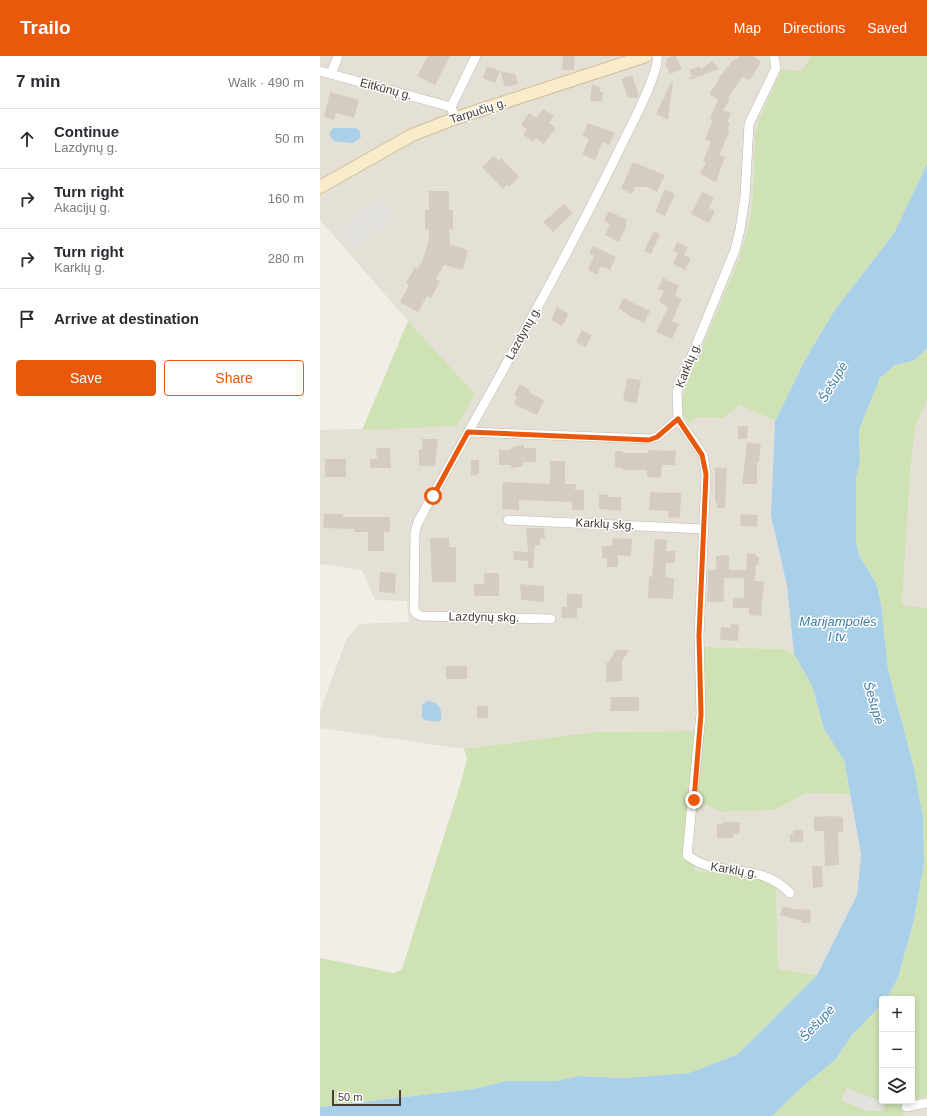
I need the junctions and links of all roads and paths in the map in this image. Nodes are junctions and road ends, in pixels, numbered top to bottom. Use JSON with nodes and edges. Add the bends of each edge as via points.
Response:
{"nodes":[{"id":1,"x":338,"y":56,"type":"edge"},
{"id":2,"x":476,"y":56,"type":"edge"},
{"id":3,"x":646,"y":56,"type":"edge"},
{"id":4,"x":657,"y":56,"type":"edge"},
{"id":5,"x":774,"y":56,"type":"edge"},
{"id":6,"x":320,"y":71,"type":"edge"},
{"id":7,"x":331,"y":74,"type":"junction"},
{"id":8,"x":454,"y":112,"type":"junction"},
{"id":9,"x":320,"y":187,"type":"edge"},
{"id":10,"x":678,"y":419,"type":"junction"},
{"id":11,"x":468,"y":432,"type":"junction"},
{"id":12,"x":508,"y":520,"type":"dead end"},
{"id":13,"x":703,"y":530,"type":"junction"},
{"id":14,"x":417,"y":614,"type":"joint"},
{"id":15,"x":551,"y":619,"type":"dead end"},
{"id":16,"x":790,"y":893,"type":"dead end"},
{"id":17,"x":927,"y":1103,"type":"edge"},
{"id":18,"x":906,"y":1107,"type":"dead end"}],
"edges":[{"from":1,"to":7,"type":"street"},
{"from":2,"to":8,"type":"street"},
{"from":3,"to":8,"type":"main road","name":"Tarpučių g."},
{"from":4,"to":11,"type":"street","name":"Lazdynų g.","via":[[658,63],[642,103],[580,231]]},
{"from":5,"to":10,"type":"street","name":"Karklų g.","via":[[776,68],[748,124],[745,196],[740,230],[730,265],[677,392]]},
{"from":6,"to":7,"type":"street","name":"Eitkūnų g."},
{"from":7,"to":8,"type":"street","name":"Eitkūnų g."},
{"from":8,"to":9,"type":"main road","name":"Tarpučių g."},
{"from":10,"to":11,"type":"street","via":[[657,437],[649,440]]},
{"from":10,"to":13,"type":"street","name":"Karklų g.","via":[[702,455],[706,474]]},
{"from":11,"to":14,"type":"street","name":"Lazdynų g.","via":[[418,522],[415,532],[414,610]]},
{"from":12,"to":13,"type":"street","name":"Karklų skg."},
{"from":13,"to":16,"type":"street","name":"Karklų g.","via":[[699,636],[701,714],[687,855],[706,866],[757,873],[773,878]]},
{"from":14,"to":15,"type":"street","name":"Lazdynų skg."},
{"from":17,"to":18,"type":"street"}]}
